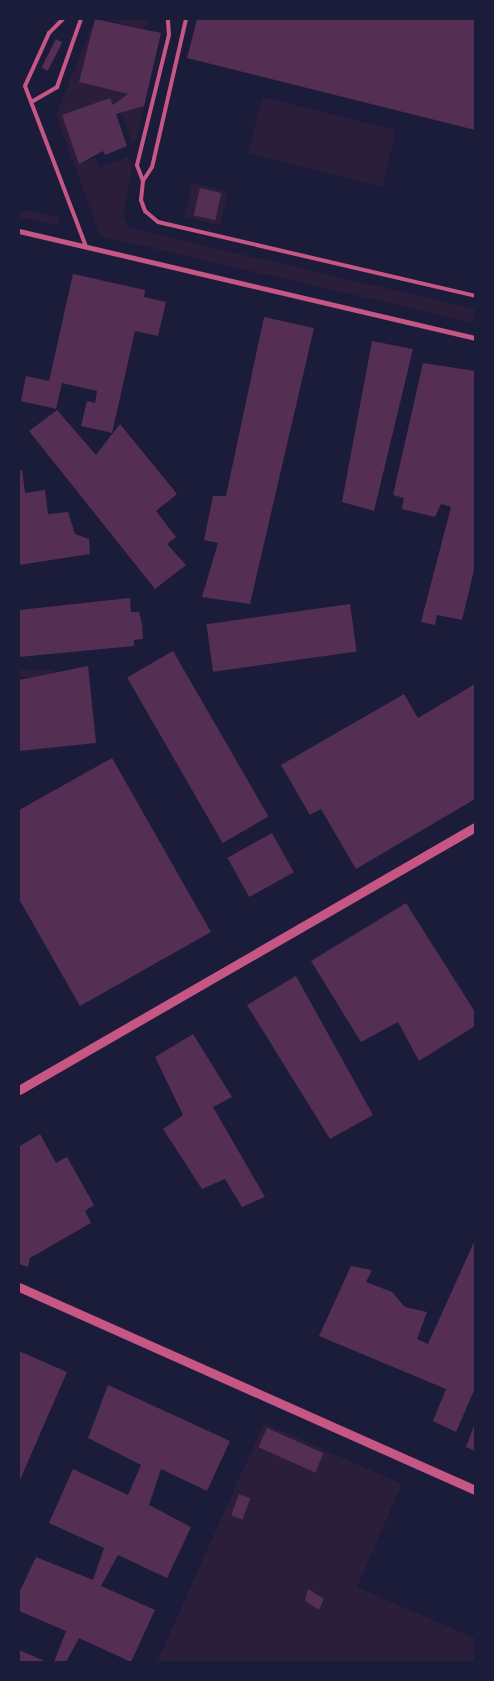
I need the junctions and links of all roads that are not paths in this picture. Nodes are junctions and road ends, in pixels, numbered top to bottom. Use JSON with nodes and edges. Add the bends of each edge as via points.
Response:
{"nodes":[{"id":1,"x":63,"y":19,"type":"edge"},
{"id":2,"x":81,"y":19,"type":"edge"},
{"id":3,"x":168,"y":19,"type":"edge"},
{"id":4,"x":186,"y":19,"type":"edge"},
{"id":5,"x":33,"y":101,"type":"junction"},
{"id":6,"x":143,"y":181,"type":"junction"},
{"id":7,"x":19,"y":231,"type":"edge"},
{"id":8,"x":86,"y":247,"type":"junction"},
{"id":9,"x":475,"y":296,"type":"edge"},
{"id":10,"x":475,"y":338,"type":"edge"},
{"id":11,"x":475,"y":827,"type":"edge"},
{"id":12,"x":19,"y":1090,"type":"edge"},
{"id":13,"x":19,"y":1287,"type":"edge"},
{"id":14,"x":475,"y":1490,"type":"edge"}],
"edges":[{"from":1,"to":5,"type":"lane","via":[[48,33],[26,77]]},
{"from":2,"to":5,"type":"lane","via":[[57,87]]},
{"from":3,"to":6,"type":"lane","via":[[170,35],[137,164]]},
{"from":4,"to":6,"type":"lane","via":[[152,167]]},
{"from":5,"to":8,"type":"lane"},
{"from":6,"to":9,"type":"lane","via":[[141,200],[158,222]]},
{"from":7,"to":8,"type":"street"},
{"from":8,"to":10,"type":"street"},
{"from":11,"to":12,"type":"street"},
{"from":13,"to":14,"type":"street"}]}
